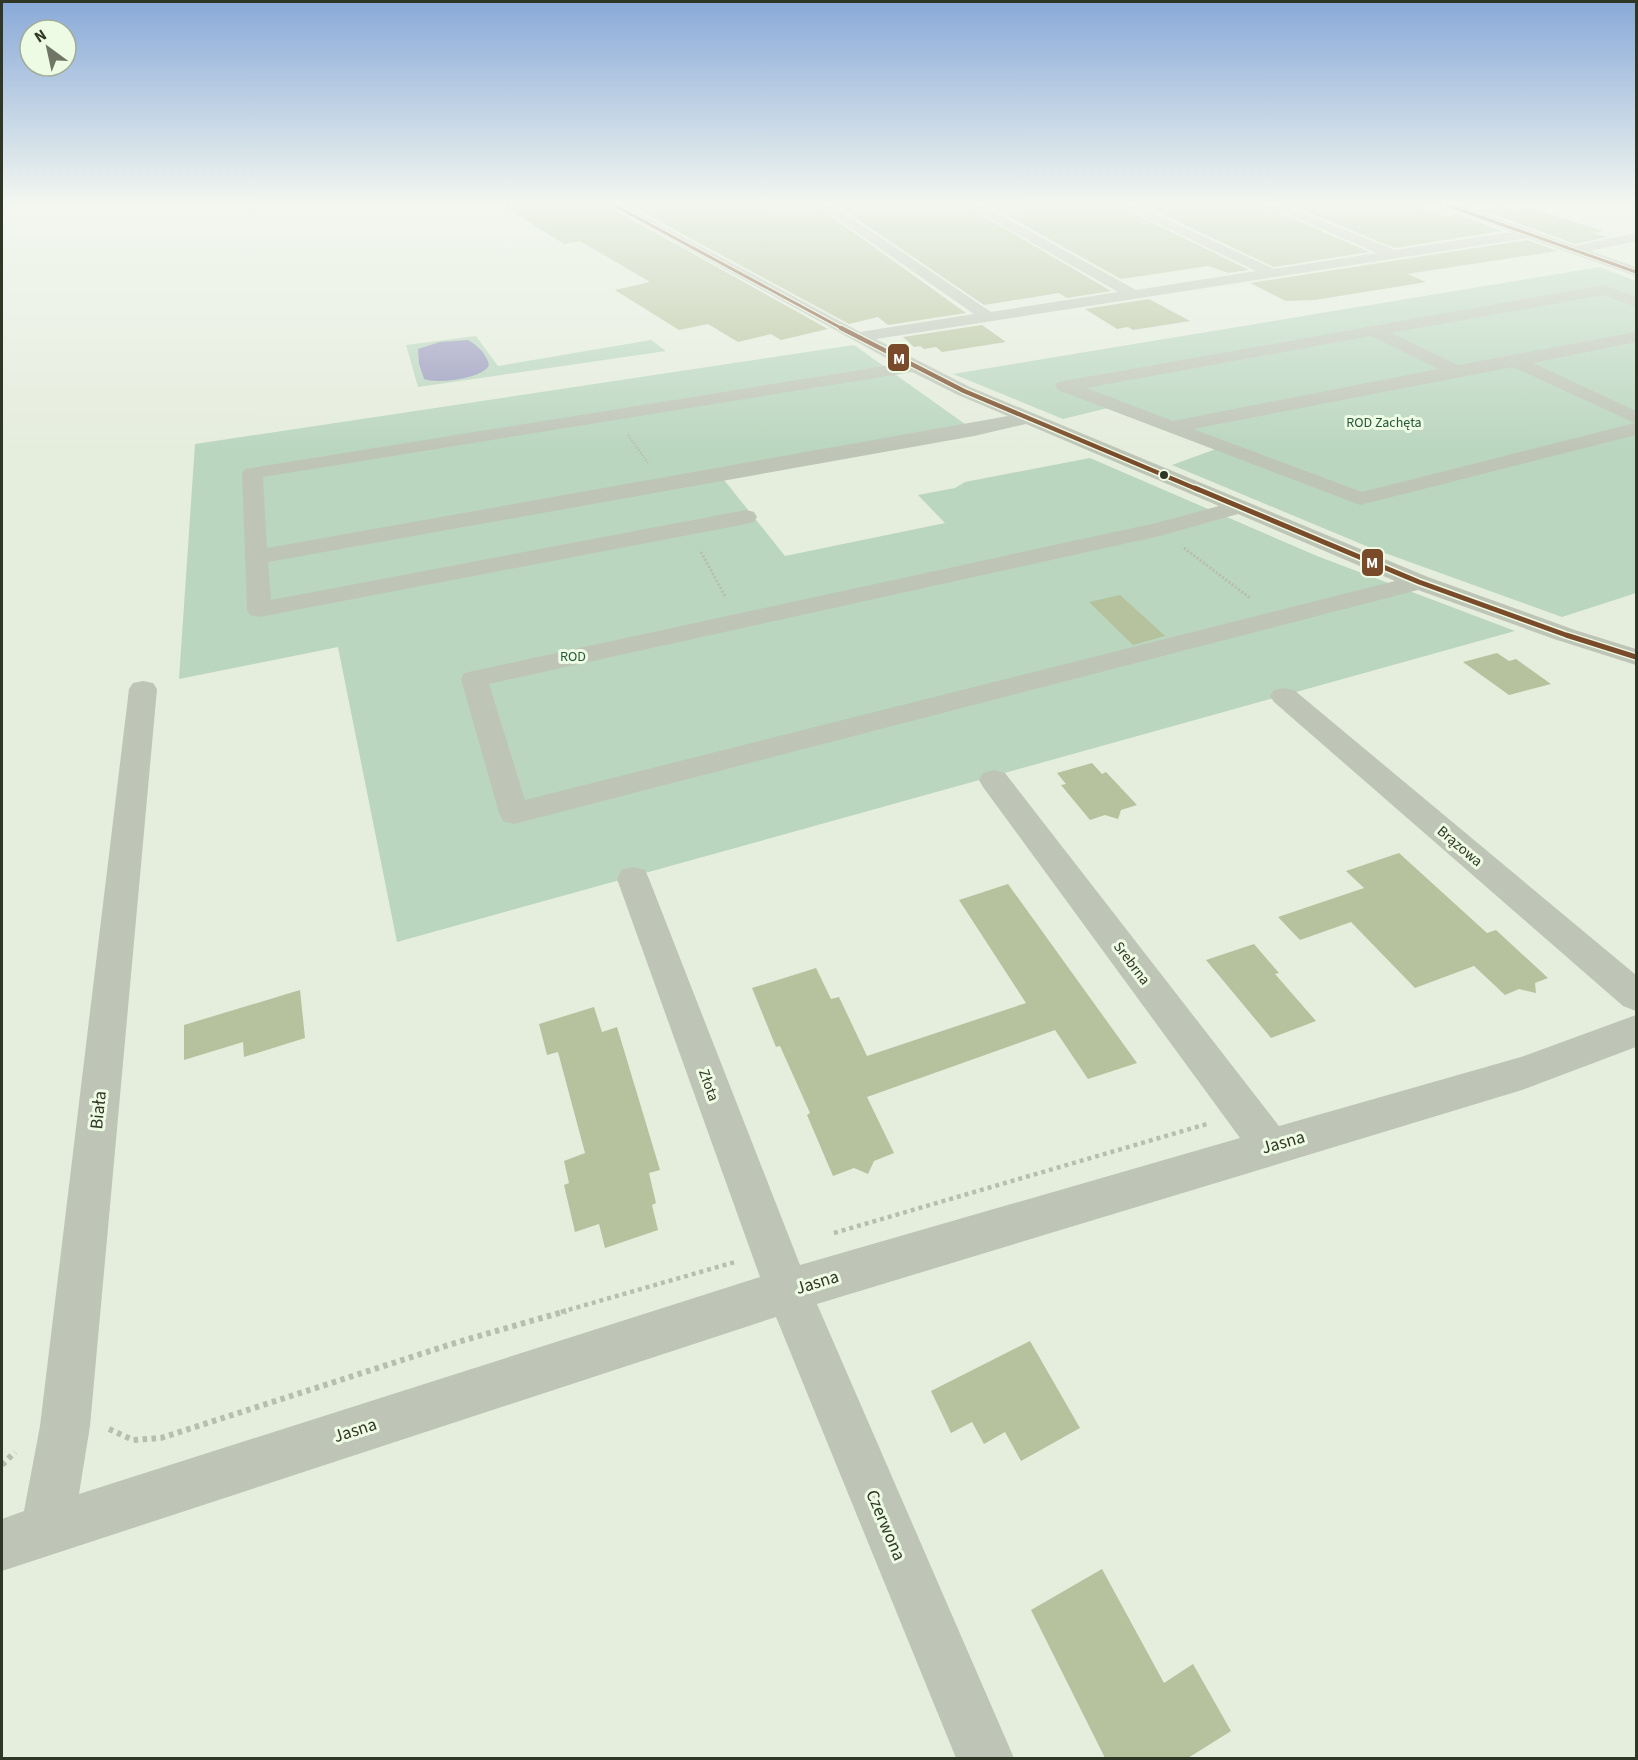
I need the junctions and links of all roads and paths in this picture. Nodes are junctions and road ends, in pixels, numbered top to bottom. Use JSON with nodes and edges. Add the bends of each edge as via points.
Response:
{"nodes":[{"id":1,"x":764,"y":286,"type":"edge"},
{"id":2,"x":943,"y":286,"type":"edge"},
{"id":3,"x":1118,"y":286,"type":"edge"},
{"id":4,"x":1184,"y":286,"type":"edge"},
{"id":5,"x":1132,"y":294,"type":"junction"},
{"id":6,"x":1636,"y":302,"type":"edge"},
{"id":7,"x":987,"y":316,"type":"junction"},
{"id":8,"x":1371,"y":330,"type":"junction"},
{"id":9,"x":858,"y":337,"type":"junction"},
{"id":10,"x":1636,"y":337,"type":"edge"},
{"id":11,"x":1515,"y":361,"type":"junction"},
{"id":12,"x":915,"y":366,"type":"junction"},
{"id":13,"x":1456,"y":371,"type":"junction"},
{"id":14,"x":1027,"y":418,"type":"junction"},
{"id":15,"x":1636,"y":418,"type":"edge"},
{"id":16,"x":1171,"y":428,"type":"junction"},
{"id":17,"x":1636,"y":429,"type":"edge"},
{"id":18,"x":1238,"y":507,"type":"junction"},
{"id":19,"x":746,"y":517,"type":"dead end"},
{"id":20,"x":1160,"y":530,"type":"junction"},
{"id":21,"x":256,"y":557,"type":"junction"},
{"id":22,"x":1419,"y":582,"type":"junction"},
{"id":23,"x":1277,"y":618,"type":"junction"},
{"id":24,"x":1636,"y":657,"type":"edge"},
{"id":25,"x":143,"y":689,"type":"dead end"},
{"id":26,"x":1284,"y":696,"type":"dead end"},
{"id":27,"x":994,"y":780,"type":"dead end"},
{"id":28,"x":633,"y":879,"type":"dead end"},
{"id":29,"x":1636,"y":996,"type":"edge"},
{"id":30,"x":1636,"y":1031,"type":"edge"},
{"id":31,"x":1269,"y":1146,"type":"junction"},
{"id":32,"x":787,"y":1290,"type":"junction"},
{"id":33,"x":47,"y":1530,"type":"junction"},
{"id":34,"x":2,"y":1545,"type":"edge"},
{"id":35,"x":985,"y":1758,"type":"edge"}],
"edges":[{"from":1,"to":9,"type":"street"},
{"from":2,"to":7,"type":"street"},
{"from":3,"to":5,"type":"street"},
{"from":4,"to":5,"type":"street"},
{"from":5,"to":7,"type":"street"},
{"from":6,"to":8,"type":"street","via":[[1604,290]]},
{"from":7,"to":9,"type":"street"},
{"from":8,"to":13,"type":"street"},
{"from":8,"to":16,"type":"street","via":[[1064,386]]},
{"from":9,"to":12,"type":"street"},
{"from":10,"to":11,"type":"street"},
{"from":11,"to":13,"type":"street"},
{"from":11,"to":15,"type":"street"},
{"from":12,"to":14,"type":"street"},
{"from":12,"to":21,"type":"street","via":[[252,473]]},
{"from":13,"to":16,"type":"street"},
{"from":14,"to":18,"type":"street"},
{"from":14,"to":21,"type":"street"},
{"from":16,"to":17,"type":"street","via":[[1360,499]]},
{"from":18,"to":20,"type":"street"},
{"from":18,"to":22,"type":"street"},
{"from":19,"to":21,"type":"street","via":[[259,610]]},
{"from":20,"to":23,"type":"path"},
{"from":20,"to":23,"type":"street","via":[[474,679],[514,813]]},
{"from":22,"to":23,"type":"street"},
{"from":22,"to":24,"type":"street"},
{"from":25,"to":33,"type":"street","name":"Biała","via":[[65,1426]]},
{"from":26,"to":29,"type":"street","name":"Brązowa"},
{"from":27,"to":31,"type":"street","name":"Srebrna"},
{"from":28,"to":32,"type":"street","name":"Złota"},
{"from":30,"to":31,"type":"street","name":"Jasna","via":[[1522,1072]]},
{"from":31,"to":32,"type":"street","name":"Jasna"},
{"from":32,"to":33,"type":"street","name":"Jasna"},
{"from":32,"to":35,"type":"street","name":"Czerwona"},
{"from":33,"to":34,"type":"street","name":"Jasna"}]}
